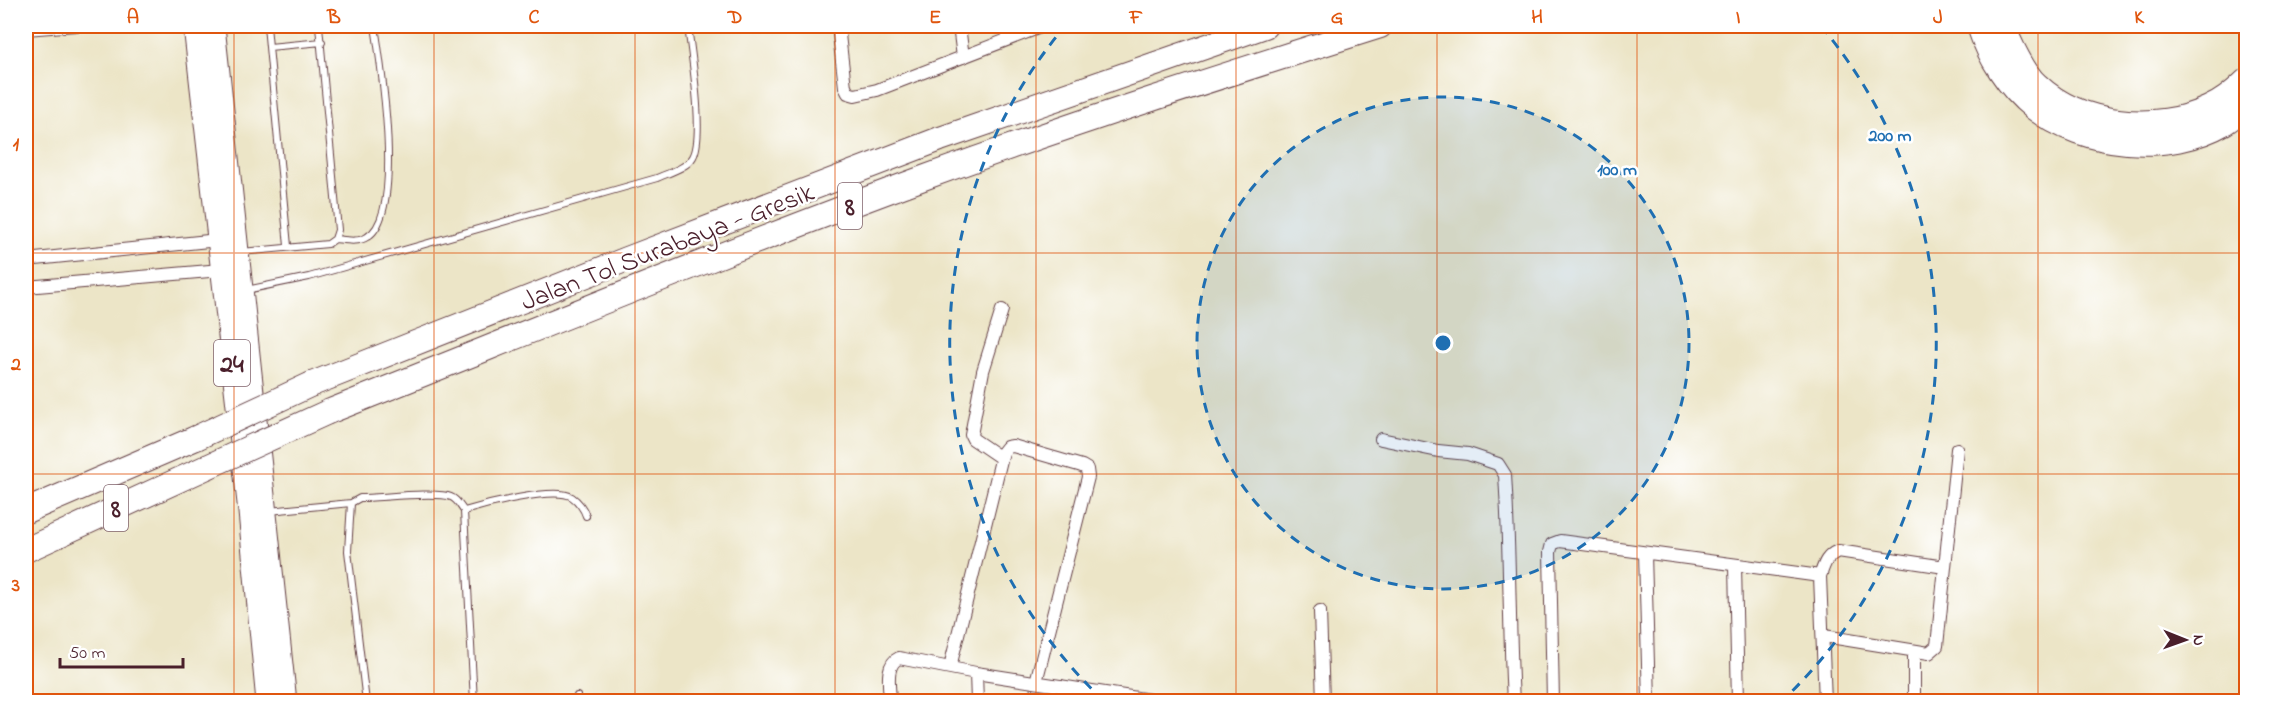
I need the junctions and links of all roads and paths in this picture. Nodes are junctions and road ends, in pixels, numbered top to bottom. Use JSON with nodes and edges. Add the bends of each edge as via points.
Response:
{"nodes":[{"id":1,"x":102,"y":26,"type":"edge"},
{"id":2,"x":194,"y":26,"type":"edge"},
{"id":3,"x":213,"y":26,"type":"edge"},
{"id":4,"x":267,"y":26,"type":"edge"},
{"id":5,"x":319,"y":26,"type":"edge"},
{"id":6,"x":375,"y":26,"type":"edge"},
{"id":7,"x":688,"y":26,"type":"edge"},
{"id":8,"x":838,"y":26,"type":"edge"},
{"id":9,"x":959,"y":26,"type":"edge"},
{"id":10,"x":1043,"y":26,"type":"edge"},
{"id":11,"x":1265,"y":26,"type":"edge"},
{"id":12,"x":1380,"y":26,"type":"edge"},
{"id":13,"x":1979,"y":26,"type":"edge"},
{"id":14,"x":2004,"y":26,"type":"edge"},
{"id":15,"x":26,"y":32,"type":"edge"},
{"id":16,"x":322,"y":42,"type":"junction"},
{"id":17,"x":269,"y":47,"type":"junction"},
{"id":18,"x":963,"y":57,"type":"junction"},
{"id":19,"x":2247,"y":81,"type":"edge"},
{"id":20,"x":2247,"y":107,"type":"edge"},
{"id":21,"x":335,"y":239,"type":"junction"},
{"id":22,"x":218,"y":240,"type":"junction"},
{"id":23,"x":288,"y":246,"type":"junction"},
{"id":24,"x":238,"y":252,"type":"junction"},
{"id":25,"x":26,"y":260,"type":"edge"},
{"id":26,"x":221,"y":270,"type":"junction"},
{"id":27,"x":26,"y":287,"type":"edge"},
{"id":28,"x":243,"y":291,"type":"junction"},
{"id":29,"x":1002,"y":310,"type":"dead end"},
{"id":30,"x":1381,"y":439,"type":"dead end"},
{"id":31,"x":1957,"y":449,"type":"dead end"},
{"id":32,"x":1001,"y":458,"type":"junction"},
{"id":33,"x":351,"y":503,"type":"junction"},
{"id":34,"x":26,"y":511,"type":"edge"},
{"id":35,"x":464,"y":511,"type":"junction"},
{"id":36,"x":266,"y":512,"type":"junction"},
{"id":37,"x":586,"y":516,"type":"dead end"},
{"id":38,"x":26,"y":550,"type":"edge"},
{"id":39,"x":1645,"y":553,"type":"junction"},
{"id":40,"x":1735,"y":565,"type":"junction"},
{"id":41,"x":1945,"y":567,"type":"junction"},
{"id":42,"x":1820,"y":576,"type":"junction"},
{"id":43,"x":1320,"y":611,"type":"dead end"},
{"id":44,"x":1824,"y":636,"type":"junction"},
{"id":45,"x":1914,"y":651,"type":"junction"},
{"id":46,"x":950,"y":667,"type":"junction"},
{"id":47,"x":976,"y":673,"type":"junction"},
{"id":48,"x":1036,"y":682,"type":"junction"},
{"id":49,"x":1062,"y":686,"type":"junction"},
{"id":50,"x":1149,"y":700,"type":"edge"},
{"id":51,"x":267,"y":702,"type":"edge"},
{"id":52,"x":286,"y":702,"type":"edge"},
{"id":53,"x":366,"y":702,"type":"edge"},
{"id":54,"x":474,"y":702,"type":"edge"},
{"id":55,"x":890,"y":702,"type":"edge"},
{"id":56,"x":977,"y":702,"type":"edge"},
{"id":57,"x":1063,"y":702,"type":"edge"},
{"id":58,"x":1163,"y":702,"type":"edge"},
{"id":59,"x":1323,"y":702,"type":"edge"},
{"id":60,"x":1513,"y":702,"type":"edge"},
{"id":61,"x":1553,"y":702,"type":"edge"},
{"id":62,"x":1649,"y":702,"type":"edge"},
{"id":63,"x":1738,"y":702,"type":"edge"},
{"id":64,"x":1825,"y":702,"type":"edge"},
{"id":65,"x":1914,"y":702,"type":"edge"}],
"edges":[{"from":1,"to":15,"type":"lane"},
{"from":2,"to":22,"type":"highway","number":"24"},
{"from":3,"to":24,"type":"highway","number":"24"},
{"from":4,"to":17,"type":"lane"},
{"from":5,"to":16,"type":"lane"},
{"from":6,"to":21,"type":"lane","via":[[386,106],[387,196],[382,217],[368,237]]},
{"from":7,"to":28,"type":"lane","via":[[698,137],[693,158],[679,169],[320,274]]},
{"from":8,"to":18,"type":"street","via":[[845,87],[852,95],[878,90]]},
{"from":9,"to":18,"type":"street"},
{"from":10,"to":18,"type":"street"},
{"from":11,"to":34,"type":"highway","name":"Jalan Tol Surabaya - Gresik","number":"8","bridge":true,"via":[[929,143],[627,259],[312,384]]},
{"from":12,"to":38,"type":"highway","name":"Jalan Tol Surabaya - Gresik","number":"8","bridge":true,"via":[[1135,103],[926,177],[721,256],[328,412]]},
{"from":13,"to":20,"type":"highway","via":[[2001,73],[2016,90],[2033,107],[2076,131],[2108,140],[2162,142],[2223,123]]},
{"from":14,"to":19,"type":"highway","via":[[2035,84],[2055,100],[2106,119],[2165,121],[2191,115],[2211,107]]},
{"from":16,"to":17,"type":"lane"},
{"from":16,"to":21,"type":"lane","via":[[338,218]]},
{"from":17,"to":23,"type":"lane"},
{"from":21,"to":23,"type":"lane","via":[[328,244]]},
{"from":22,"to":25,"type":"street"},
{"from":22,"to":26,"type":"highway","number":"24"},
{"from":23,"to":24,"type":"lane"},
{"from":24,"to":28,"type":"highway","number":"24"},
{"from":26,"to":27,"type":"street"},
{"from":26,"to":51,"type":"highway","number":"24"},
{"from":28,"to":36,"type":"highway","number":"24"},
{"from":29,"to":32,"type":"street","via":[[983,371],[971,435]]},
{"from":30,"to":60,"type":"street","via":[[1468,453],[1498,464],[1505,475]]},
{"from":31,"to":41,"type":"street"},
{"from":32,"to":46,"type":"street"},
{"from":32,"to":48,"type":"street","via":[[1007,447],[1013,446],[1087,470]]},
{"from":33,"to":35,"type":"lane","via":[[360,498],[449,496]]},
{"from":33,"to":36,"type":"lane"},
{"from":33,"to":53,"type":"lane","via":[[348,551]]},
{"from":35,"to":37,"type":"lane","via":[[543,494],[570,496]]},
{"from":35,"to":54,"type":"lane"},
{"from":36,"to":52,"type":"highway","number":"24"},
{"from":39,"to":40,"type":"street"},
{"from":39,"to":61,"type":"street","via":[[1560,541],[1552,544]]},
{"from":39,"to":62,"type":"street"},
{"from":40,"to":42,"type":"street"},
{"from":40,"to":63,"type":"street"},
{"from":41,"to":42,"type":"street","via":[[1838,551],[1826,560]]},
{"from":41,"to":45,"type":"street","via":[[1936,646],[1929,653]]},
{"from":42,"to":44,"type":"street"},
{"from":43,"to":59,"type":"street"},
{"from":44,"to":45,"type":"street"},
{"from":44,"to":64,"type":"street"},
{"from":45,"to":65,"type":"street"},
{"from":46,"to":47,"type":"street"},
{"from":46,"to":55,"type":"street","via":[[893,660]]},
{"from":47,"to":48,"type":"street"},
{"from":47,"to":56,"type":"street"},
{"from":48,"to":49,"type":"street"},
{"from":49,"to":50,"type":"street"},
{"from":49,"to":57,"type":"street"},
{"from":50,"to":58,"type":"street"}]}
